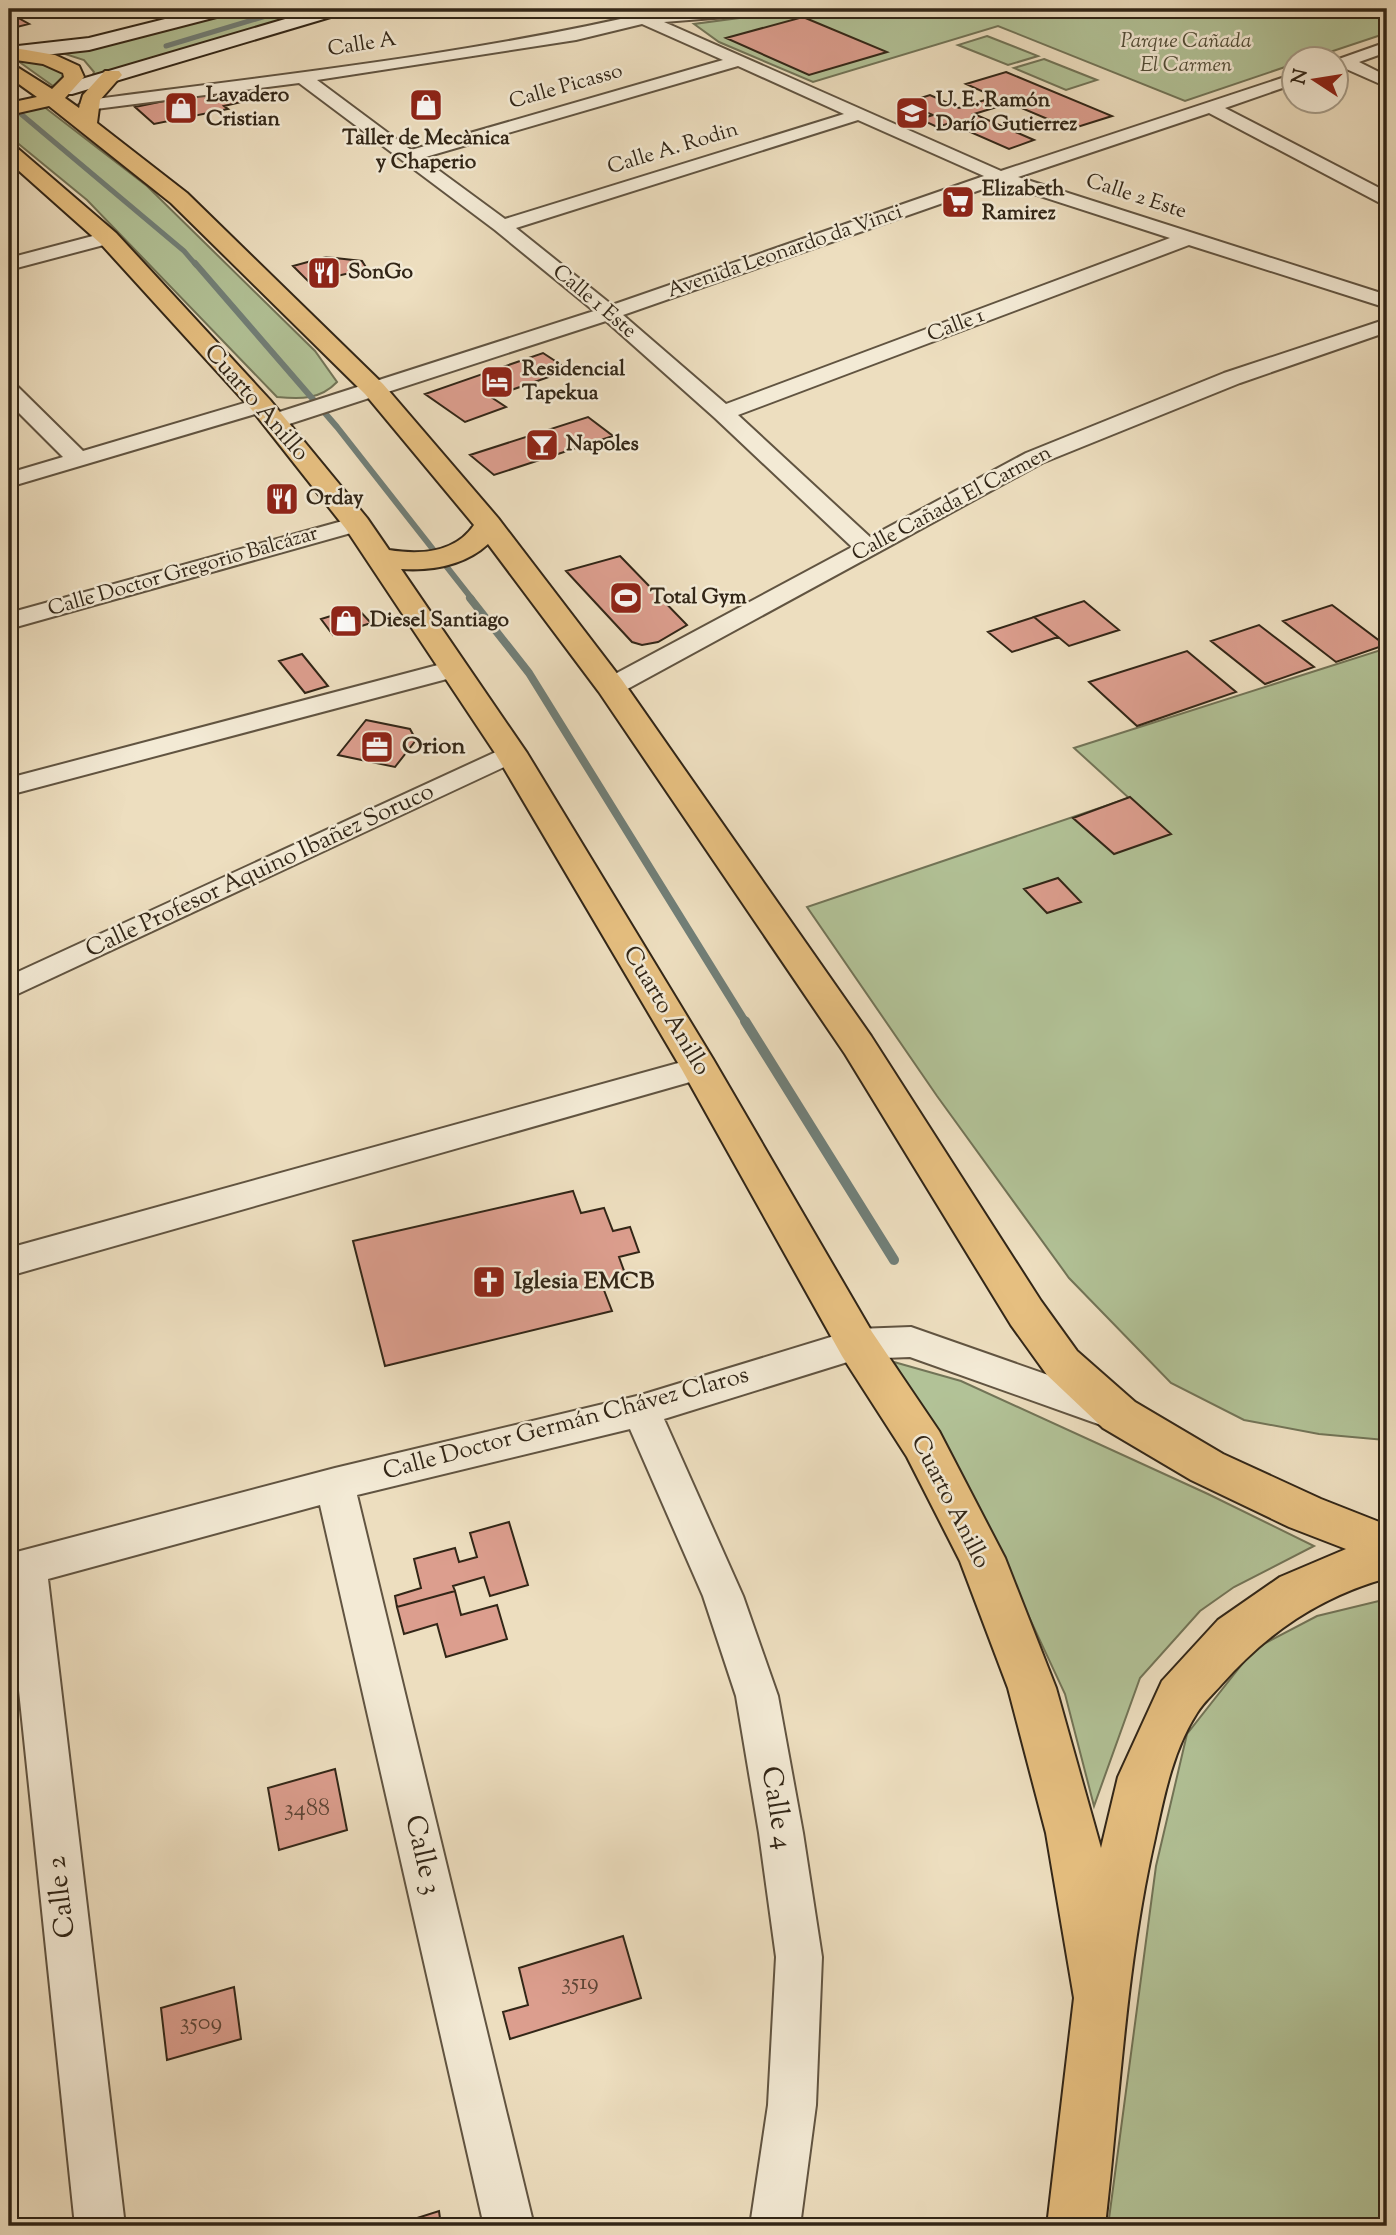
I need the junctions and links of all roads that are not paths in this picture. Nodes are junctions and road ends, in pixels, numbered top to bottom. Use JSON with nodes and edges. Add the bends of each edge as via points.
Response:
{"nodes":[{"id":1,"x":226,"y":9,"type":"edge"},
{"id":2,"x":338,"y":9,"type":"edge"},
{"id":3,"x":683,"y":9,"type":"edge"},
{"id":4,"x":764,"y":9,"type":"edge"},
{"id":5,"x":192,"y":12,"type":"edge"},
{"id":6,"x":645,"y":19,"type":"junction"},
{"id":7,"x":1387,"y":47,"type":"edge"},
{"id":8,"x":9,"y":53,"type":"edge"},
{"id":9,"x":1350,"y":60,"type":"edge"},
{"id":10,"x":738,"y":61,"type":"junction"},
{"id":11,"x":1350,"y":67,"type":"edge"},
{"id":12,"x":9,"y":68,"type":"edge"},
{"id":13,"x":112,"y":75,"type":"junction"},
{"id":14,"x":302,"y":77,"type":"junction"},
{"id":15,"x":1387,"y":82,"type":"edge"},
{"id":16,"x":1280,"y":84,"type":"edge"},
{"id":17,"x":58,"y":94,"type":"junction"},
{"id":18,"x":1210,"y":107,"type":"junction"},
{"id":19,"x":9,"y":109,"type":"edge"},
{"id":20,"x":87,"y":115,"type":"junction"},
{"id":21,"x":858,"y":115,"type":"junction"},
{"id":22,"x":9,"y":152,"type":"edge"},
{"id":23,"x":407,"y":157,"type":"junction"},
{"id":24,"x":1000,"y":177,"type":"junction"},
{"id":25,"x":1387,"y":199,"type":"edge"},
{"id":26,"x":502,"y":226,"type":"junction"},
{"id":27,"x":108,"y":238,"type":"junction"},
{"id":28,"x":1189,"y":239,"type":"junction"},
{"id":29,"x":9,"y":264,"type":"edge"},
{"id":30,"x":1387,"y":302,"type":"edge"},
{"id":31,"x":608,"y":313,"type":"junction"},
{"id":32,"x":1387,"y":325,"type":"edge"},
{"id":33,"x":374,"y":389,"type":"junction"},
{"id":34,"x":9,"y":391,"type":"edge"},
{"id":35,"x":268,"y":413,"type":"junction"},
{"id":36,"x":723,"y":413,"type":"junction"},
{"id":37,"x":79,"y":459,"type":"junction"},
{"id":38,"x":9,"y":480,"type":"edge"},
{"id":39,"x":357,"y":524,"type":"junction"},
{"id":40,"x":488,"y":524,"type":"junction"},
{"id":41,"x":869,"y":549,"type":"junction"},
{"id":42,"x":511,"y":556,"type":"junction"},
{"id":43,"x":380,"y":557,"type":"junction"},
{"id":44,"x":448,"y":559,"type":"junction"},
{"id":45,"x":403,"y":593,"type":"junction"},
{"id":46,"x":9,"y":621,"type":"edge"},
{"id":47,"x":453,"y":669,"type":"junction"},
{"id":48,"x":611,"y":687,"type":"junction"},
{"id":49,"x":511,"y":753,"type":"junction"},
{"id":50,"x":9,"y":787,"type":"edge"},
{"id":51,"x":9,"y":988,"type":"edge"},
{"id":52,"x":700,"y":1068,"type":"junction"},
{"id":53,"x":9,"y":1262,"type":"edge"},
{"id":54,"x":858,"y":1344,"type":"junction"},
{"id":55,"x":640,"y":1410,"type":"junction"},
{"id":56,"x":1119,"y":1415,"type":"junction"},
{"id":57,"x":340,"y":1505,"type":"junction"},
{"id":58,"x":1387,"y":1545,"type":"edge"},
{"id":59,"x":1387,"y":1558,"type":"edge"},
{"id":60,"x":21,"y":1583,"type":"edge"},
{"id":61,"x":1101,"y":1997,"type":"junction"},
{"id":62,"x":100,"y":2226,"type":"edge"},
{"id":63,"x":509,"y":2226,"type":"edge"},
{"id":64,"x":775,"y":2226,"type":"edge"},
{"id":65,"x":1076,"y":2226,"type":"edge"}],
"edges":[{"from":1,"to":5,"type":"main road"},
{"from":2,"to":13,"type":"main road"},
{"from":3,"to":6,"type":"street","name":"Calle A"},
{"from":4,"to":6,"type":"street"},
{"from":5,"to":8,"type":"main road","via":[[89,44]]},
{"from":6,"to":10,"type":"street","name":"Calle 2 Este"},
{"from":6,"to":14,"type":"street","name":"Calle A","via":[[576,35]]},
{"from":7,"to":9,"type":"street"},
{"from":8,"to":17,"type":"highway","via":[[41,57],[67,67],[74,77]]},
{"from":10,"to":21,"type":"street","name":"Calle 2 Este"},
{"from":10,"to":23,"type":"street","name":"Calle Picasso"},
{"from":11,"to":15,"type":"street"},
{"from":12,"to":17,"type":"highway"},
{"from":13,"to":17,"type":"main road"},
{"from":13,"to":20,"type":"highway"},
{"from":14,"to":20,"type":"street","name":"Calle A"},
{"from":14,"to":23,"type":"street","name":"Calle 1 Este"},
{"from":16,"to":18,"type":"street","name":"Avenida Leonardo da Vinci"},
{"from":17,"to":19,"type":"highway"},
{"from":17,"to":20,"type":"highway"},
{"from":18,"to":24,"type":"street","name":"Avenida Leonardo da Vinci"},
{"from":18,"to":25,"type":"street"},
{"from":20,"to":33,"type":"highway"},
{"from":21,"to":24,"type":"street","name":"Calle 2 Este"},
{"from":21,"to":26,"type":"street","name":"Calle A. Rodin"},
{"from":22,"to":27,"type":"highway","name":"Cuarto Anillo"},
{"from":23,"to":26,"type":"street","name":"Calle 1 Este"},
{"from":24,"to":28,"type":"street","name":"Calle 2 Este"},
{"from":24,"to":31,"type":"street","name":"Avenida Leonardo da Vinci"},
{"from":26,"to":31,"type":"street","name":"Calle 1 Este"},
{"from":27,"to":29,"type":"street"},
{"from":27,"to":35,"type":"highway","name":"Cuarto Anillo"},
{"from":28,"to":30,"type":"street","name":"Calle 2 Este"},
{"from":28,"to":36,"type":"street","name":"Calle 1"},
{"from":31,"to":33,"type":"street","name":"Avenida Leonardo da Vinci"},
{"from":31,"to":36,"type":"street","name":"Calle 1 Este"},
{"from":32,"to":41,"type":"street","name":"Calle Cañada El Carmen","via":[[1232,378],[1034,458]]},
{"from":33,"to":35,"type":"street","name":"Avenida Leonardo da Vinci","via":[[305,413]]},
{"from":33,"to":40,"type":"highway"},
{"from":34,"to":37,"type":"street"},
{"from":35,"to":37,"type":"street","name":"Avenida Leonardo da Vinci"},
{"from":35,"to":39,"type":"highway","name":"Cuarto Anillo"},
{"from":36,"to":41,"type":"street","name":"Calle 1 Este"},
{"from":37,"to":38,"type":"street","name":"Avenida Leonardo da Vinci"},
{"from":39,"to":43,"type":"highway","name":"Cuarto Anillo"},
{"from":39,"to":46,"type":"street","name":"Calle Doctor Gregorio Balcázar"},
{"from":40,"to":42,"type":"highway"},
{"from":40,"to":44,"type":"highway","via":[[483,534]]},
{"from":41,"to":48,"type":"street","name":"Calle Cañada El Carmen"},
{"from":42,"to":44,"type":"highway","via":[[479,554]]},
{"from":42,"to":48,"type":"highway"},
{"from":43,"to":44,"type":"highway","via":[[414,562]]},
{"from":43,"to":45,"type":"highway","name":"Cuarto Anillo"},
{"from":44,"to":45,"type":"highway","via":[[415,578]]},
{"from":45,"to":47,"type":"highway","name":"Cuarto Anillo"},
{"from":47,"to":49,"type":"highway","name":"Cuarto Anillo"},
{"from":47,"to":50,"type":"street"},
{"from":48,"to":56,"type":"highway","via":[[858,1045],[1026,1313],[1062,1363]]},
{"from":49,"to":51,"type":"street","name":"Calle Profesor Aquino Ibañez Soruco"},
{"from":49,"to":52,"type":"highway","name":"Cuarto Anillo"},
{"from":52,"to":53,"type":"street"},
{"from":52,"to":54,"type":"highway","name":"Cuarto Anillo"},
{"from":54,"to":55,"type":"street","name":"Calle Doctor Germán Chávez Claros"},
{"from":54,"to":56,"type":"street","name":"Calle Doctor Germán Chávez Claros","via":[[911,1342]]},
{"from":54,"to":61,"type":"highway","name":"Cuarto Anillo","via":[[923,1444],[976,1547],[1032,1688],[1072,1833]]},
{"from":55,"to":57,"type":"street","name":"Calle Doctor Germán Chávez Claros"},
{"from":55,"to":64,"type":"street","name":"Calle 4","via":[[723,1596],[757,1696],[781,1833],[799,1957],[792,2105]]},
{"from":56,"to":58,"type":"highway","via":[[1207,1467]]},
{"from":57,"to":60,"type":"street","name":"Calle Doctor Germán Chávez Claros"},
{"from":57,"to":63,"type":"street","name":"Calle 3"},
{"from":59,"to":61,"type":"highway","via":[[1297,1592],[1235,1635],[1179,1697],[1143,1777],[1122,1868]]},
{"from":60,"to":62,"type":"street","name":"Calle 2"},
{"from":61,"to":65,"type":"highway"}]}
